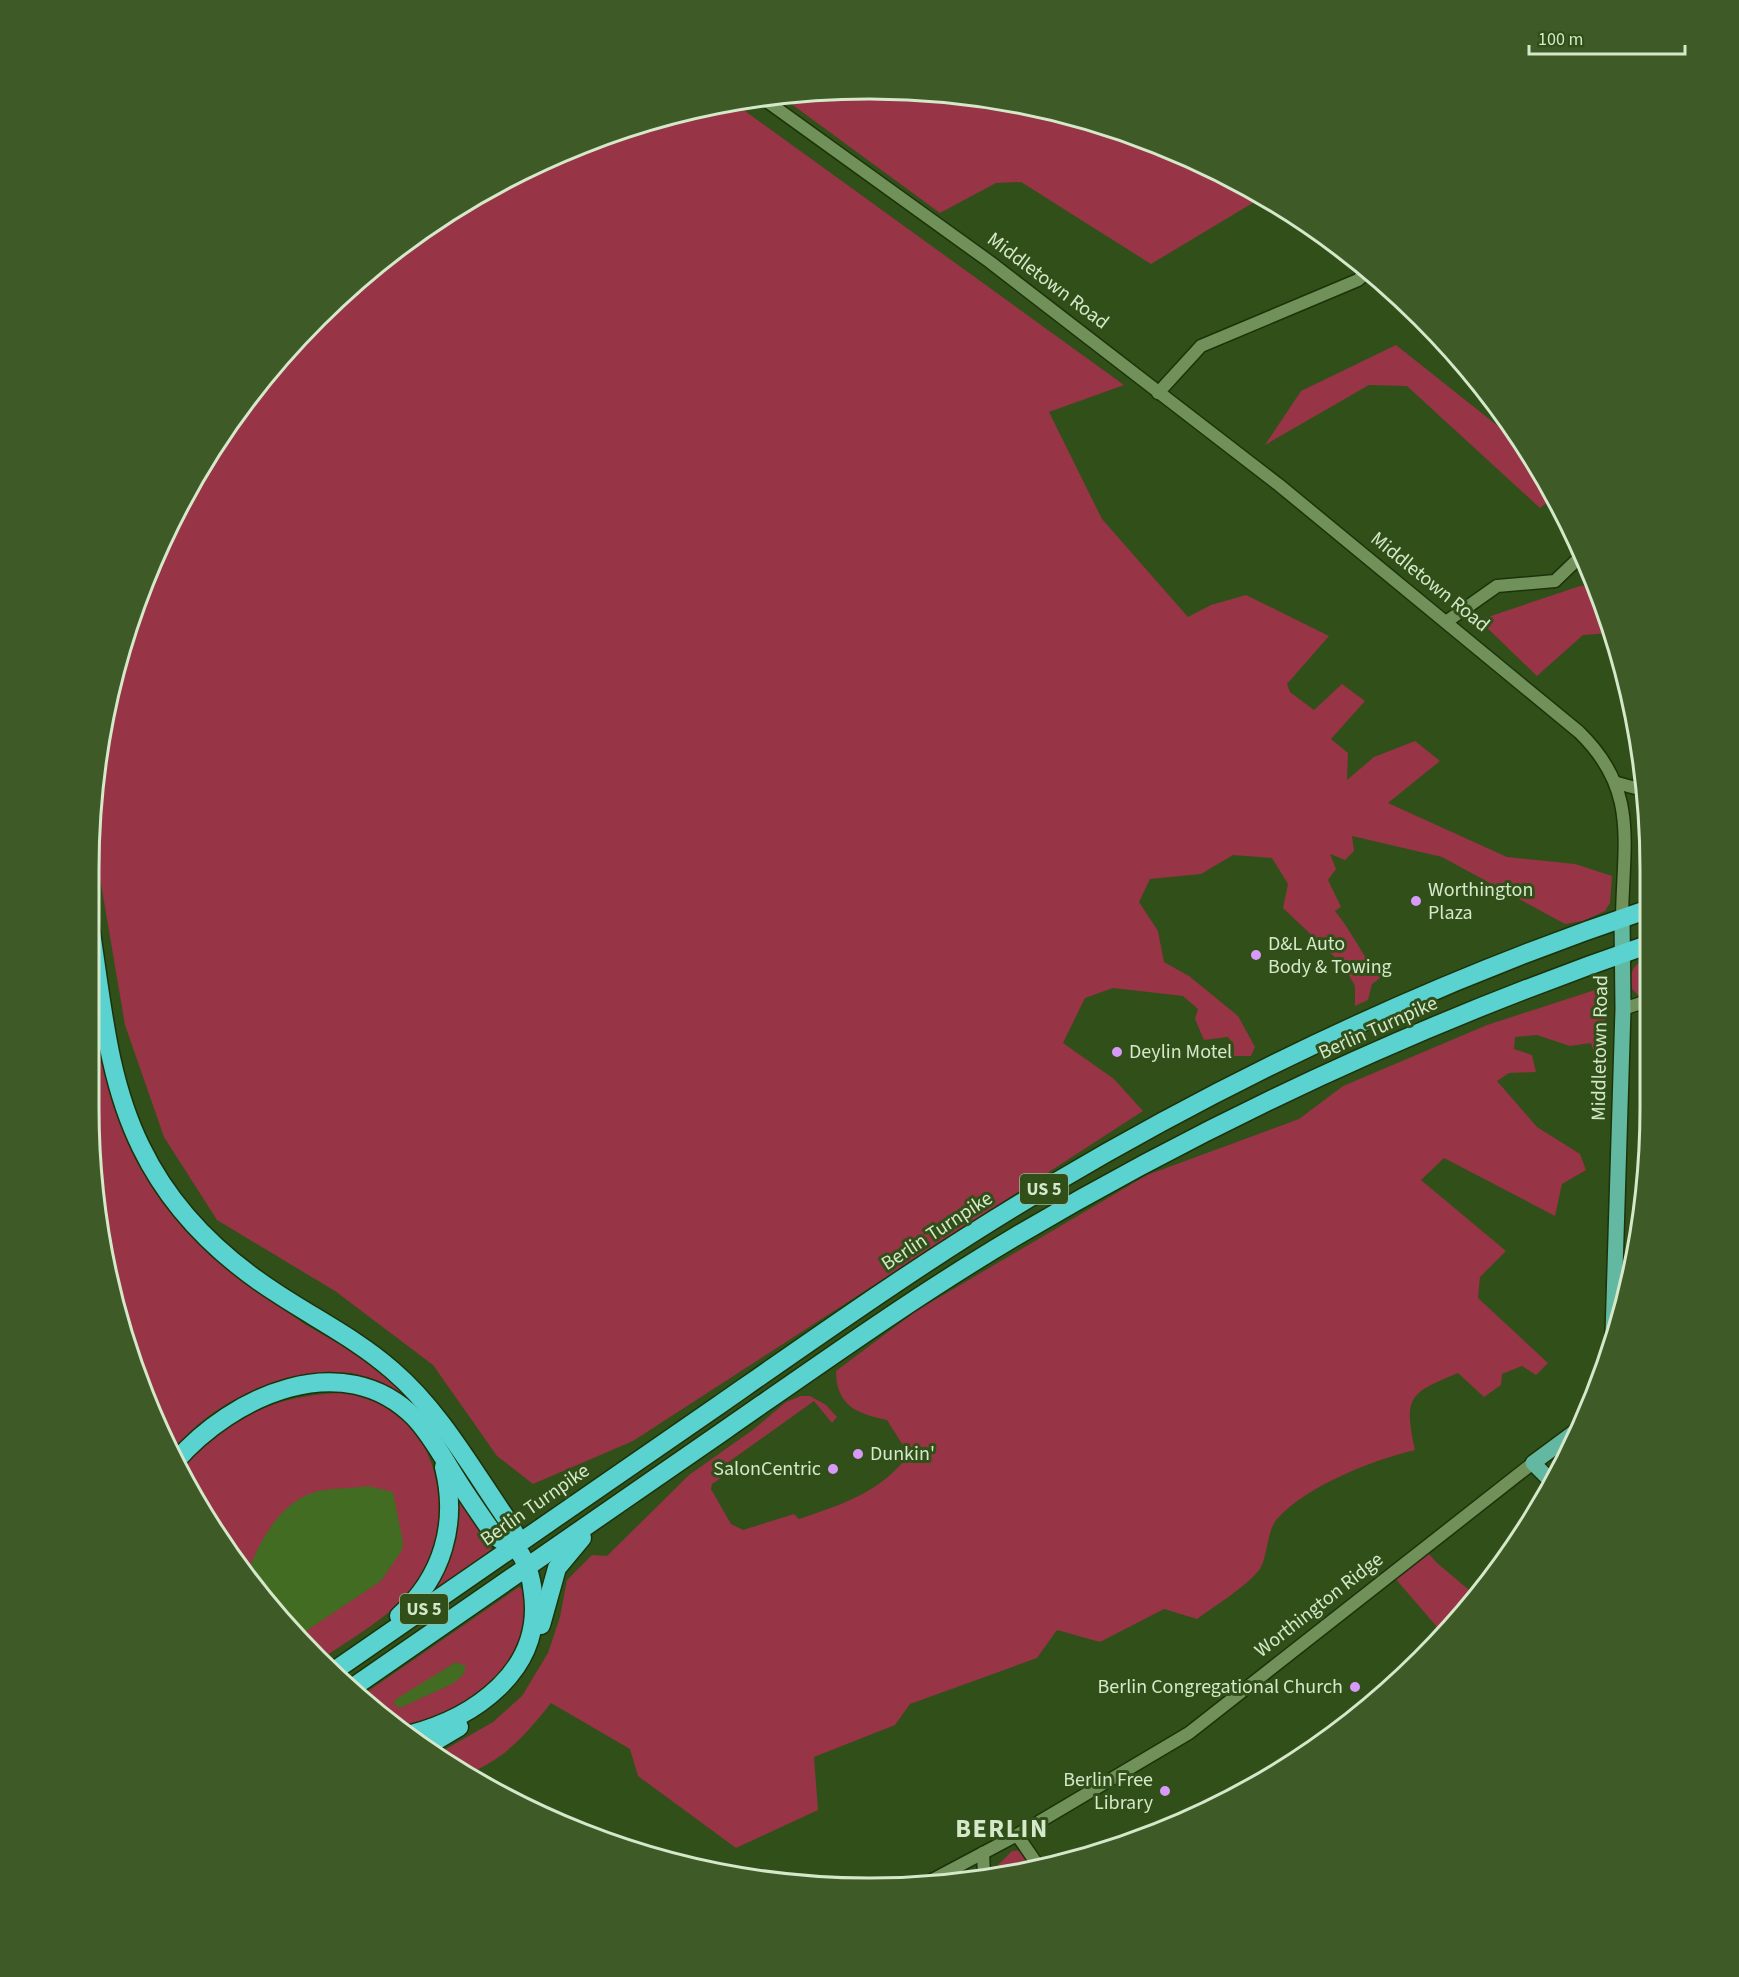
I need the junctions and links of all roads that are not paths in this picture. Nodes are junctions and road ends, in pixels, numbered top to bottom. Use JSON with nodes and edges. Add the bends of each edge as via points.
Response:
{"nodes":[{"id":1,"x":773,"y":106,"type":"edge"},
{"id":2,"x":1362,"y":277,"type":"edge"},
{"id":3,"x":1158,"y":393,"type":"junction"},
{"id":4,"x":1575,"y":562,"type":"edge"},
{"id":5,"x":1446,"y":622,"type":"junction"},
{"id":6,"x":1617,"y":783,"type":"junction"},
{"id":7,"x":1635,"y":788,"type":"edge"},
{"id":8,"x":1640,"y":912,"type":"edge"},
{"id":9,"x":1622,"y":918,"type":"junction"},
{"id":10,"x":1640,"y":947,"type":"edge"},
{"id":11,"x":1621,"y":954,"type":"junction"},
{"id":12,"x":99,"y":980,"type":"edge"},
{"id":13,"x":1640,"y":1003,"type":"edge"},
{"id":14,"x":1623,"y":1009,"type":"junction"},
{"id":15,"x":1614,"y":1308,"type":"edge"},
{"id":16,"x":1565,"y":1440,"type":"edge"},
{"id":17,"x":441,"y":1454,"type":"junction"},
{"id":18,"x":182,"y":1455,"type":"edge"},
{"id":19,"x":1533,"y":1463,"type":"junction"},
{"id":20,"x":1546,"y":1476,"type":"edge"},
{"id":21,"x":601,"y":1516,"type":"junction"},
{"id":22,"x":514,"y":1547,"type":"junction"},
{"id":23,"x":526,"y":1568,"type":"junction"},
{"id":24,"x":530,"y":1637,"type":"junction"},
{"id":25,"x":372,"y":1645,"type":"junction"},
{"id":26,"x":340,"y":1667,"type":"edge"},
{"id":27,"x":358,"y":1684,"type":"edge"},
{"id":28,"x":484,"y":1700,"type":"junction"},
{"id":29,"x":418,"y":1732,"type":"edge"},
{"id":30,"x":433,"y":1742,"type":"edge"},
{"id":31,"x":1017,"y":1835,"type":"junction"},
{"id":32,"x":983,"y":1853,"type":"junction"},
{"id":33,"x":1034,"y":1860,"type":"edge"},
{"id":34,"x":984,"y":1869,"type":"edge"},
{"id":35,"x":944,"y":1874,"type":"edge"}],
"edges":[{"from":1,"to":3,"type":"street","name":"Middletown Road","via":[[990,262]]},
{"from":2,"to":3,"type":"street","via":[[1201,346]]},
{"from":3,"to":5,"type":"street","name":"Middletown Road","via":[[1279,485]]},
{"from":4,"to":5,"type":"street","via":[[1555,581],[1497,586]]},
{"from":5,"to":6,"type":"street","name":"Middletown Road","via":[[1579,732],[1604,758]]},
{"from":6,"to":7,"type":"street"},
{"from":6,"to":9,"type":"street","name":"Middletown Road","via":[[1624,819]]},
{"from":8,"to":9,"type":"highway","name":"Berlin Turnpike","number":"US 5"},
{"from":9,"to":11,"type":"main road","name":"Middletown Road"},
{"from":9,"to":22,"type":"highway","name":"Berlin Turnpike","number":"US 5","via":[[1395,1008],[1143,1132],[1050,1185],[912,1273]]},
{"from":10,"to":11,"type":"highway","name":"Berlin Turnpike","number":"US 5"},
{"from":11,"to":14,"type":"main road","name":"Middletown Road"},
{"from":11,"to":21,"type":"highway","name":"Berlin Turnpike","number":"US 5","via":[[1348,1065],[1108,1184],[924,1294]]},
{"from":12,"to":22,"type":"highway","via":[[116,1083],[132,1128],[165,1188],[193,1224],[243,1270],[371,1353],[408,1385],[436,1417],[508,1521],[515,1534]]},
{"from":13,"to":14,"type":"street"},
{"from":14,"to":15,"type":"main road","name":"Middletown Road"},
{"from":16,"to":19,"type":"main road","name":"Worthington Ridge"},
{"from":17,"to":18,"type":"highway","via":[[416,1420],[389,1397],[356,1384],[325,1382],[275,1392],[242,1406],[205,1431]]},
{"from":17,"to":22,"type":"highway","via":[[495,1536]]},
{"from":17,"to":25,"type":"highway","via":[[450,1501],[439,1563],[420,1595]]},
{"from":19,"to":20,"type":"main road"},
{"from":19,"to":31,"type":"street","name":"Worthington Ridge","via":[[1189,1733]]},
{"from":21,"to":23,"type":"highway","name":"Berlin Turnpike","number":"US 5"},
{"from":21,"to":24,"type":"highway","via":[[559,1564],[550,1586],[544,1620]]},
{"from":22,"to":23,"type":"highway"},
{"from":22,"to":25,"type":"highway","name":"Berlin Turnpike","number":"US 5"},
{"from":23,"to":24,"type":"highway","via":[[534,1602]]},
{"from":23,"to":27,"type":"highway","name":"Berlin Turnpike","number":"US 5"},
{"from":24,"to":28,"type":"highway","via":[[514,1672]]},
{"from":25,"to":26,"type":"highway","name":"Berlin Turnpike","number":"US 5"},
{"from":28,"to":29,"type":"highway","via":[[452,1720]]},
{"from":28,"to":30,"type":"highway","via":[[468,1722]]},
{"from":31,"to":32,"type":"street","name":"Worthington Ridge"},
{"from":31,"to":33,"type":"street"},
{"from":32,"to":34,"type":"street"},
{"from":32,"to":35,"type":"street","name":"Worthington Ridge"}]}
